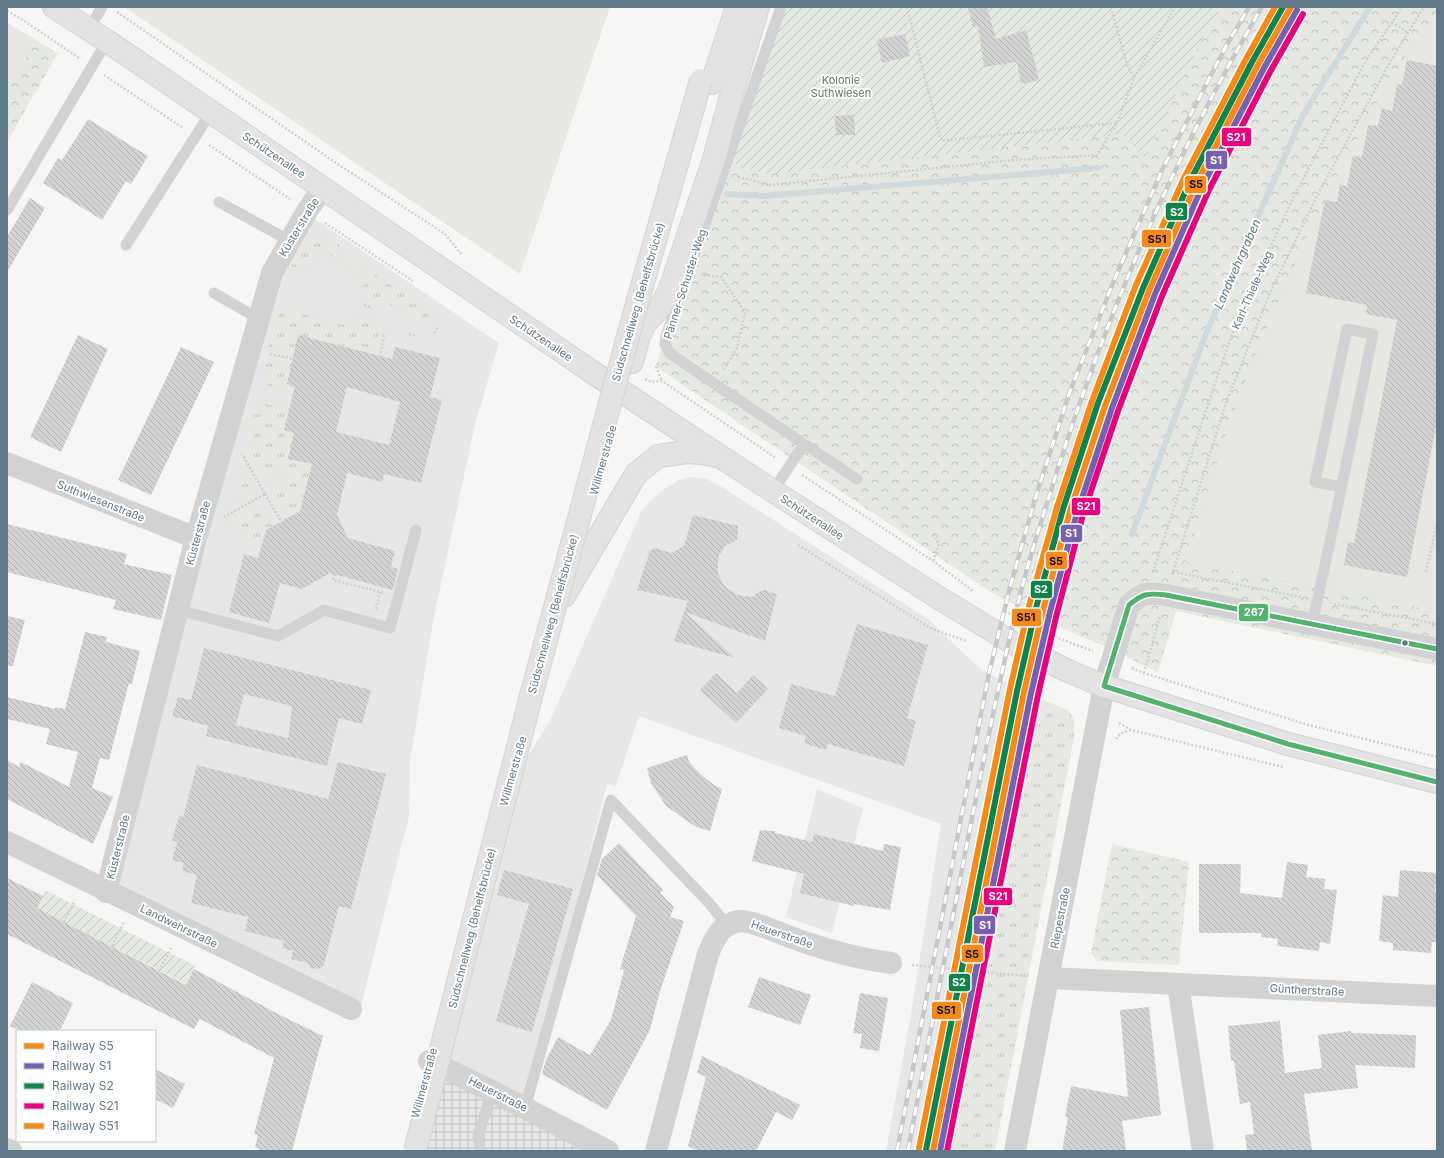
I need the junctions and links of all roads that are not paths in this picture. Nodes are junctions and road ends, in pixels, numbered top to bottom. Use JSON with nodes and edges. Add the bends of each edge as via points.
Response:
{"nodes":[{"id":1,"x":54,"y":7,"type":"edge"},
{"id":2,"x":102,"y":7,"type":"edge"},
{"id":3,"x":724,"y":7,"type":"edge"},
{"id":4,"x":737,"y":7,"type":"edge"},
{"id":5,"x":758,"y":7,"type":"edge"},
{"id":6,"x":781,"y":7,"type":"edge"},
{"id":7,"x":88,"y":29,"type":"junction"},
{"id":8,"x":107,"y":41,"type":"junction"},
{"id":9,"x":706,"y":82,"type":"junction"},
{"id":10,"x":211,"y":112,"type":"junction"},
{"id":11,"x":323,"y":188,"type":"junction"},
{"id":12,"x":220,"y":202,"type":"dead end"},
{"id":13,"x":7,"y":210,"type":"edge"},
{"id":14,"x":290,"y":241,"type":"junction"},
{"id":15,"x":126,"y":245,"type":"dead end"},
{"id":16,"x":214,"y":293,"type":"dead end"},
{"id":17,"x":259,"y":319,"type":"junction"},
{"id":18,"x":623,"y":392,"type":"junction"},
{"id":19,"x":804,"y":444,"type":"junction"},
{"id":20,"x":723,"y":458,"type":"junction"},
{"id":21,"x":7,"y":463,"type":"edge"},
{"id":22,"x":857,"y":479,"type":"dead end"},
{"id":23,"x":1341,"y":487,"type":"junction"},
{"id":24,"x":773,"y":491,"type":"junction"},
{"id":25,"x":416,"y":530,"type":"dead end"},
{"id":26,"x":196,"y":538,"type":"junction"},
{"id":27,"x":564,"y":596,"type":"junction"},
{"id":28,"x":178,"y":610,"type":"junction"},
{"id":29,"x":1312,"y":624,"type":"junction"},
{"id":30,"x":1437,"y":648,"type":"edge"},
{"id":31,"x":1104,"y":686,"type":"junction"},
{"id":32,"x":1437,"y":782,"type":"edge"},
{"id":33,"x":7,"y":842,"type":"edge"},
{"id":34,"x":106,"y":892,"type":"junction"},
{"id":35,"x":727,"y":925,"type":"junction"},
{"id":36,"x":891,"y":963,"type":"road end"},
{"id":37,"x":1049,"y":978,"type":"junction"},
{"id":38,"x":1178,"y":984,"type":"junction"},
{"id":39,"x":1437,"y":996,"type":"edge"},
{"id":40,"x":351,"y":1009,"type":"dead end"},
{"id":41,"x":429,"y":1061,"type":"junction"},
{"id":42,"x":492,"y":1092,"type":"junction"},
{"id":43,"x":525,"y":1108,"type":"junction"},
{"id":44,"x":577,"y":1143,"type":"edge"},
{"id":45,"x":7,"y":1149,"type":"edge"},
{"id":46,"x":11,"y":1151,"type":"edge"},
{"id":47,"x":405,"y":1151,"type":"edge"},
{"id":48,"x":415,"y":1151,"type":"edge"},
{"id":49,"x":428,"y":1151,"type":"edge"},
{"id":50,"x":481,"y":1151,"type":"edge"},
{"id":51,"x":608,"y":1151,"type":"edge"},
{"id":52,"x":656,"y":1151,"type":"edge"},
{"id":53,"x":1015,"y":1151,"type":"edge"},
{"id":54,"x":1202,"y":1151,"type":"edge"}],
"edges":[{"from":1,"to":7,"type":"main road","name":"Schützenallee"},
{"from":2,"to":7,"type":"lane"},
{"from":3,"to":9,"type":"main road"},
{"from":4,"to":9,"type":"main road"},
{"from":5,"to":18,"type":"main road","name":"Willmerstraße","via":[[714,160],[670,289],[639,336]]},
{"from":6,"to":19,"type":"lane","name":"Pänner-Schuster-Weg","via":[[722,172],[665,344],[675,357]]},
{"from":7,"to":8,"type":"main road","name":"Schützenallee"},
{"from":8,"to":10,"type":"main road","name":"Schützenallee"},
{"from":8,"to":13,"type":"lane"},
{"from":9,"to":48,"type":"main road","name":"Südschnellweg (Behelfsbrücke)","bridge":true,"via":[[636,307],[531,696]]},
{"from":9,"to":49,"type":"main road","name":"Südschnellweg (Behelfsbrücke)","via":[[542,698]]},
{"from":10,"to":11,"type":"main road","name":"Schützenallee"},
{"from":10,"to":15,"type":"lane"},
{"from":11,"to":14,"type":"street","name":"Küsterstraße"},
{"from":11,"to":18,"type":"main road","name":"Schützenallee"},
{"from":12,"to":14,"type":"lane"},
{"from":14,"to":17,"type":"street","name":"Küsterstraße","via":[[272,273]]},
{"from":16,"to":17,"type":"lane"},
{"from":17,"to":26,"type":"street","name":"Küsterstraße"},
{"from":18,"to":20,"type":"main road","name":"Schützenallee"},
{"from":18,"to":27,"type":"main road","name":"Willmerstraße"},
{"from":19,"to":22,"type":"lane","name":"Pänner-Schuster-Weg"},
{"from":19,"to":24,"type":"lane"},
{"from":20,"to":24,"type":"main road","name":"Schützenallee"},
{"from":20,"to":27,"type":"main road","via":[[701,453],[658,456],[636,474]]},
{"from":21,"to":26,"type":"street","name":"Suthwiesenstraße"},
{"from":23,"to":23,"type":"lane","via":[[1373,334],[1347,329],[1315,482]]},
{"from":23,"to":29,"type":"lane"},
{"from":24,"to":31,"type":"main road","name":"Schützenallee","via":[[972,620],[1037,656]]},
{"from":25,"to":28,"type":"lane","via":[[390,628],[324,610],[278,636]]},
{"from":26,"to":28,"type":"street","name":"Küsterstraße"},
{"from":27,"to":41,"type":"main road","name":"Willmerstraße"},
{"from":28,"to":34,"type":"street","name":"Küsterstraße"},
{"from":29,"to":30,"type":"street"},
{"from":29,"to":31,"type":"street","name":"Riepestraße","via":[[1164,596],[1137,598],[1129,605]]},
{"from":31,"to":32,"type":"main road","name":"Schützenallee","via":[[1288,744]]},
{"from":31,"to":37,"type":"street","name":"Riepestraße"},
{"from":33,"to":34,"type":"street","name":"Landwehrstraße"},
{"from":34,"to":40,"type":"street","name":"Landwehrstraße"},
{"from":35,"to":36,"type":"street","name":"Heuerstraße","via":[[742,921],[858,958]]},
{"from":35,"to":43,"type":"lane","via":[[611,800]]},
{"from":35,"to":52,"type":"street","via":[[715,937],[708,954]]},
{"from":37,"to":38,"type":"street","name":"Güntherstraße"},
{"from":37,"to":53,"type":"street","name":"Riepestraße"},
{"from":38,"to":39,"type":"street","name":"Güntherstraße"},
{"from":38,"to":54,"type":"street"},
{"from":41,"to":42,"type":"street","name":"Heuerstraße"},
{"from":41,"to":47,"type":"main road","name":"Willmerstraße"},
{"from":42,"to":43,"type":"street","name":"Heuerstraße"},
{"from":42,"to":50,"type":"lane","via":[[478,1136]]},
{"from":43,"to":44,"type":"street","name":"Heuerstraße"},
{"from":44,"to":51,"type":"street","name":"Heuerstraße"},
{"from":45,"to":46,"type":"street"}]}
